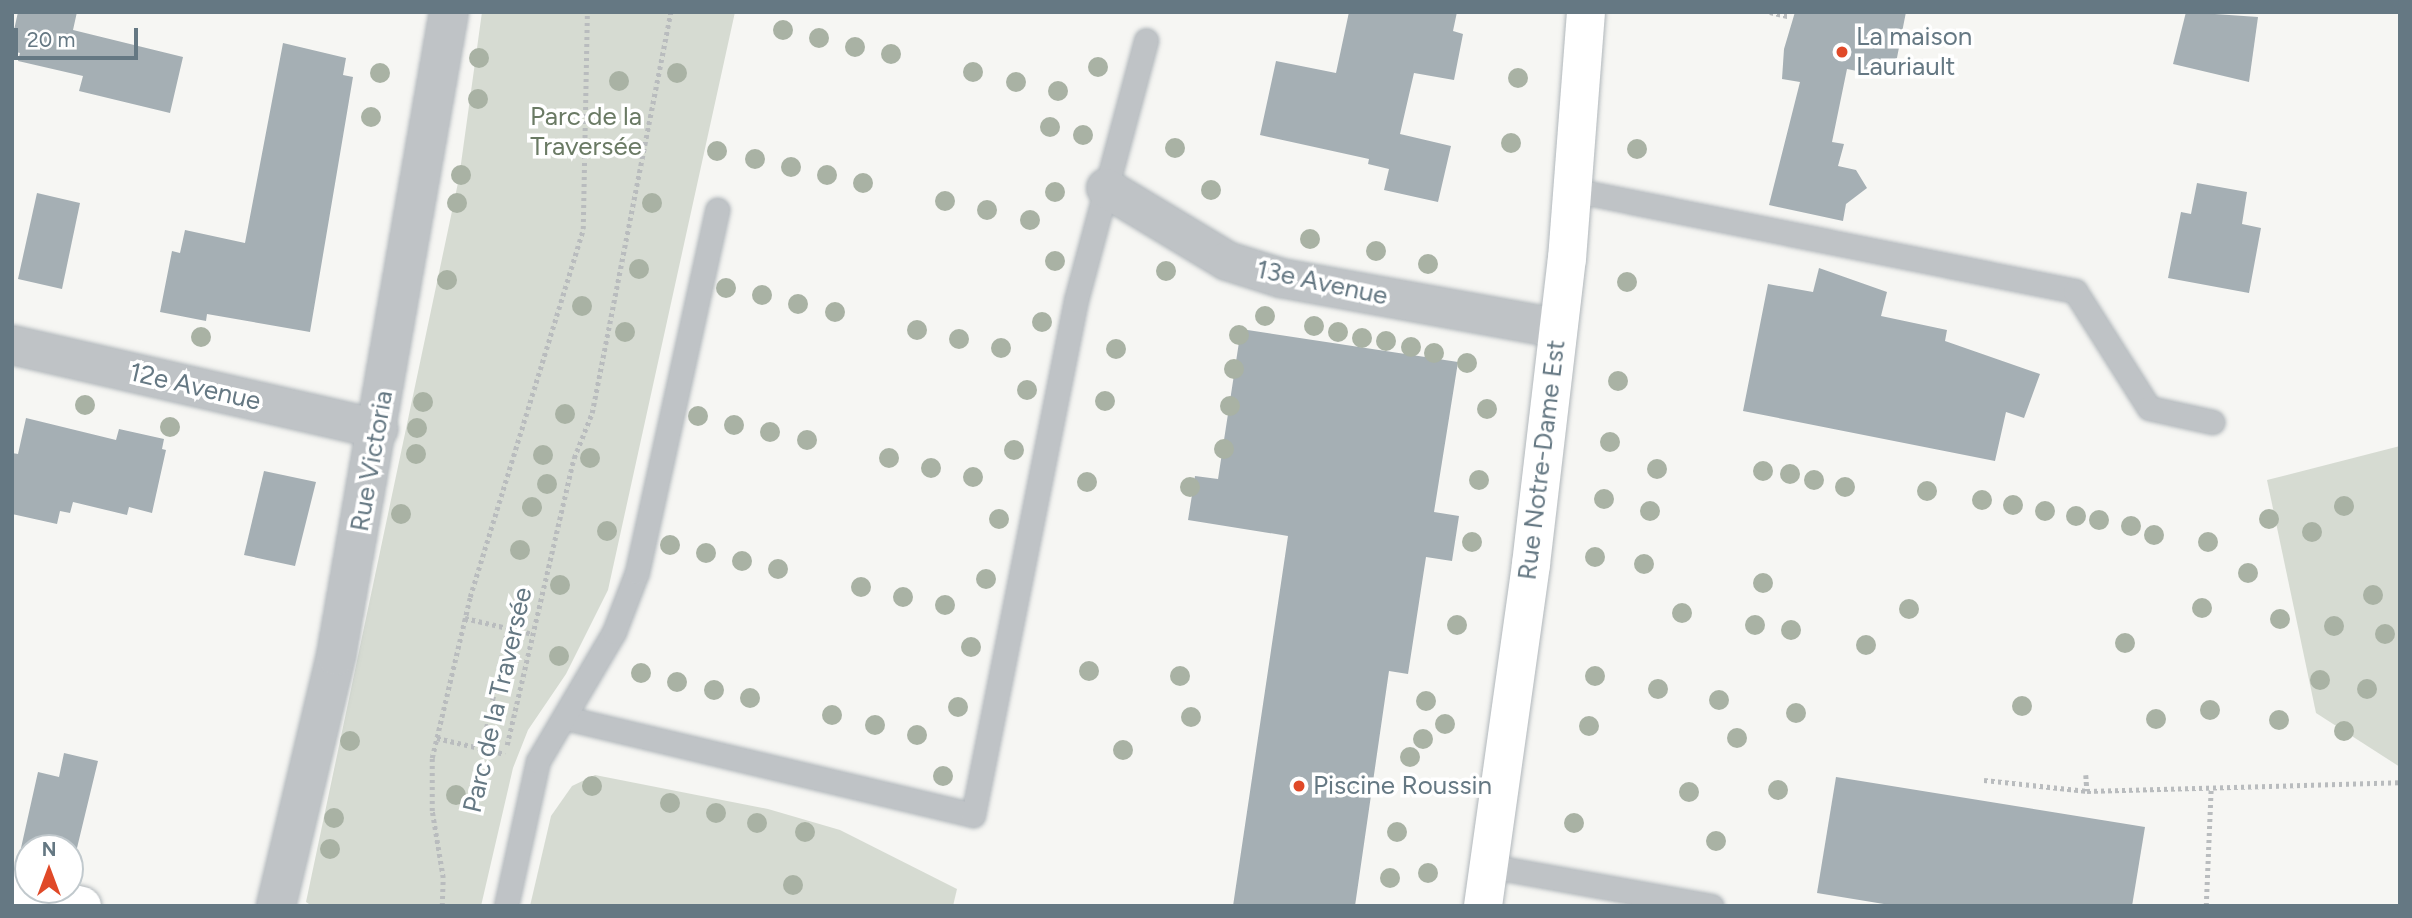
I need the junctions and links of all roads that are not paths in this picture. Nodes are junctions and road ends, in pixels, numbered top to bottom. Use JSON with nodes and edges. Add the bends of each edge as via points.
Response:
{"nodes":[{"id":1,"x":449,"y":12,"type":"edge"},
{"id":2,"x":1586,"y":12,"type":"edge"},
{"id":3,"x":1146,"y":40,"type":"dead end"},
{"id":4,"x":1106,"y":188,"type":"junction"},
{"id":5,"x":1573,"y":190,"type":"junction"},
{"id":6,"x":718,"y":210,"type":"dead end"},
{"id":7,"x":1557,"y":328,"type":"junction"},
{"id":8,"x":12,"y":345,"type":"edge"},
{"id":9,"x":2212,"y":422,"type":"dead end"},
{"id":10,"x":378,"y":429,"type":"junction"},
{"id":11,"x":566,"y":718,"type":"junction"},
{"id":12,"x":1489,"y":866,"type":"junction"},
{"id":13,"x":12,"y":889,"type":"edge"},
{"id":14,"x":82,"y":906,"type":"edge"},
{"id":15,"x":276,"y":906,"type":"edge"},
{"id":16,"x":506,"y":906,"type":"edge"},
{"id":17,"x":1483,"y":906,"type":"edge"},
{"id":18,"x":1711,"y":906,"type":"edge"}],
"edges":[{"from":1,"to":10,"type":"street","name":"Rue Victoria"},
{"from":2,"to":5,"type":"main road","name":"Rue Notre-Dame Est"},
{"from":3,"to":4,"type":"lane"},
{"from":4,"to":7,"type":"street","name":"13e Avenue","via":[[1227,261],[1281,278]]},
{"from":4,"to":11,"type":"lane","via":[[1073,312],[973,815]]},
{"from":5,"to":7,"type":"main road","name":"Rue Notre-Dame Est"},
{"from":5,"to":9,"type":"lane","via":[[2075,291],[2149,408]]},
{"from":6,"to":11,"type":"lane","via":[[637,572],[614,632]]},
{"from":7,"to":12,"type":"main road","name":"Rue Notre-Dame Est","via":[[1531,564]]},
{"from":8,"to":10,"type":"street","name":"12e Avenue"},
{"from":10,"to":15,"type":"street","name":"Rue Victoria","via":[[336,656]]},
{"from":11,"to":16,"type":"lane","via":[[538,761]]},
{"from":12,"to":17,"type":"main road","name":"Rue Notre-Dame Est"},
{"from":12,"to":18,"type":"lane"},
{"from":13,"to":14,"type":"main road"}]}
